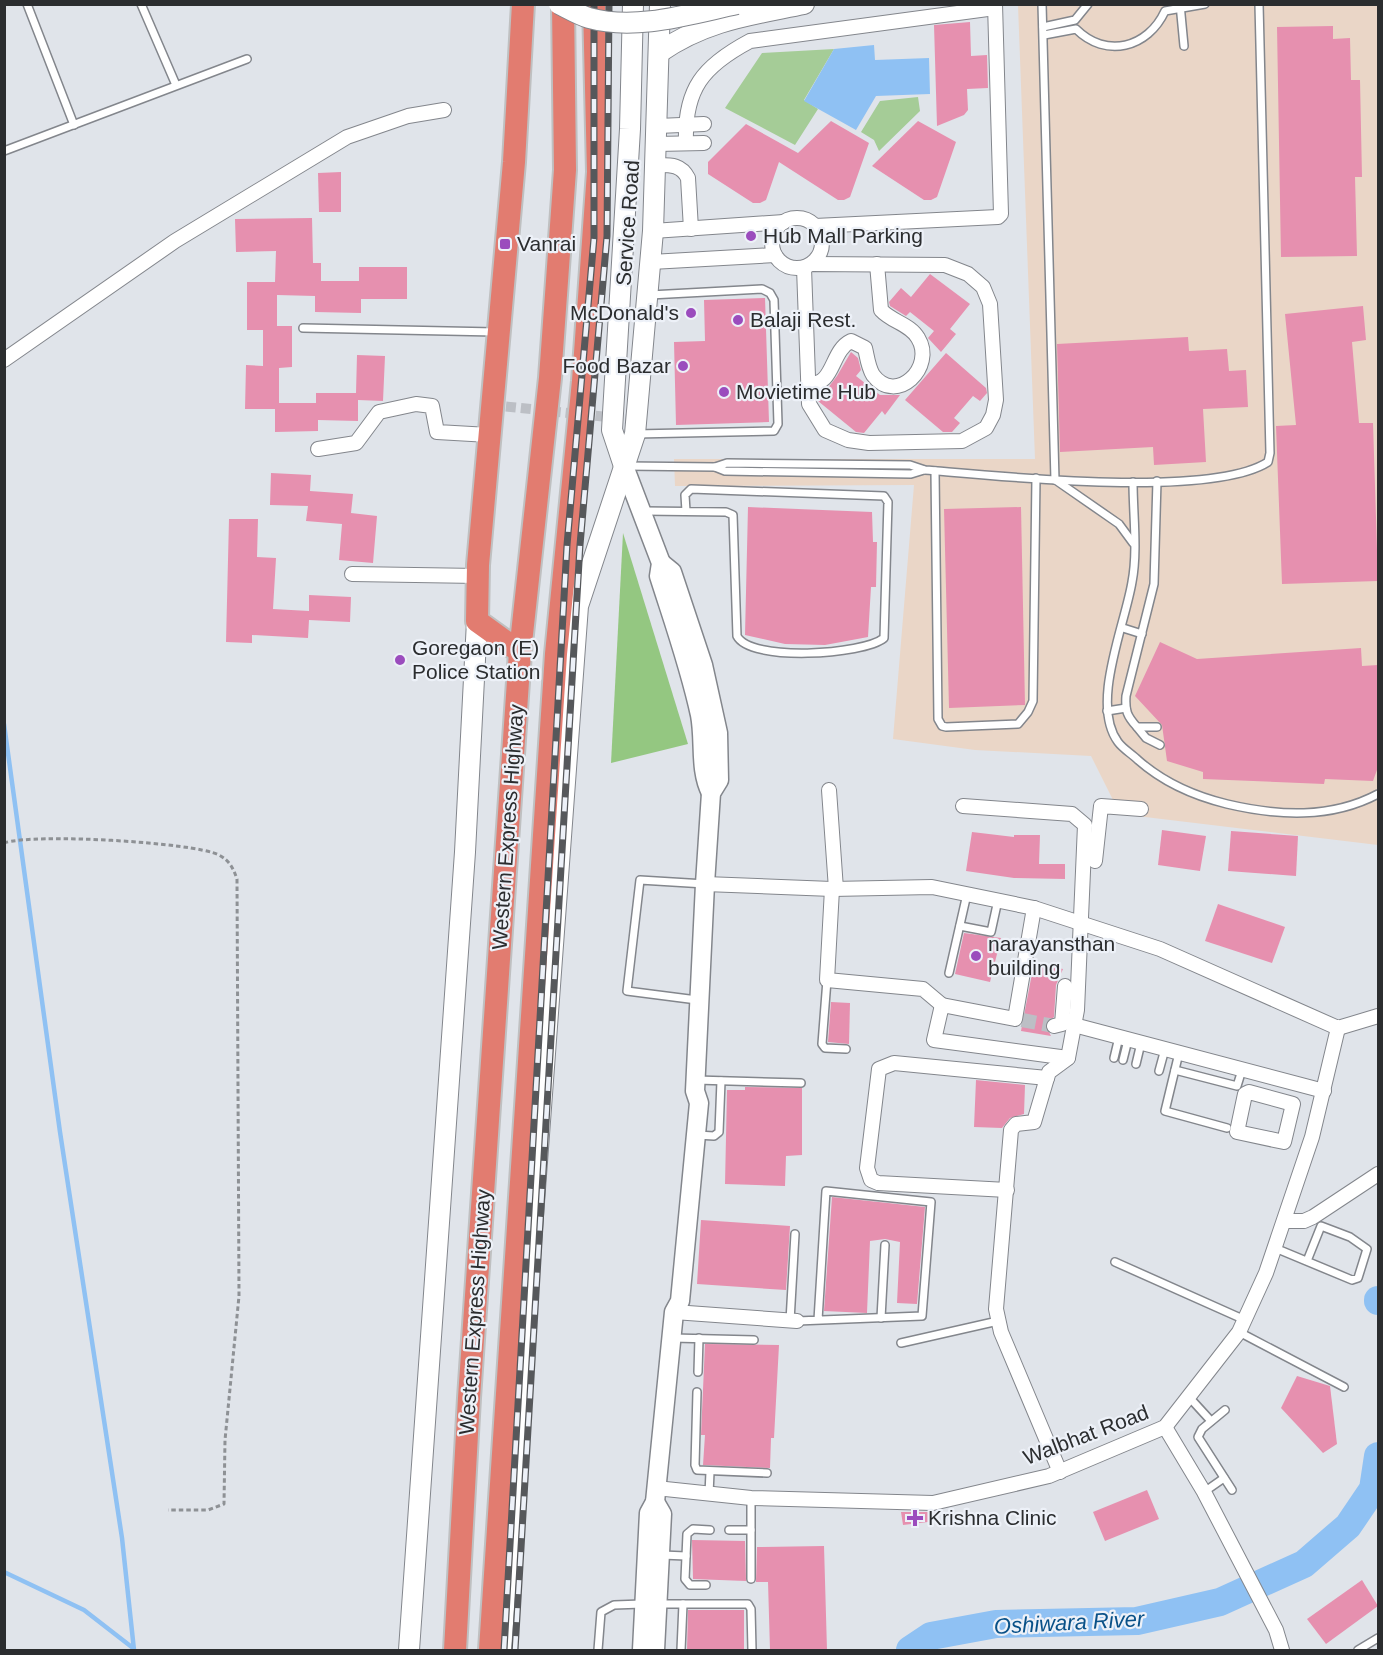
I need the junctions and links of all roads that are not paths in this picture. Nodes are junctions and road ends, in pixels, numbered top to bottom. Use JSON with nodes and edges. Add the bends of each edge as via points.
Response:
{"nodes":[{"id":1,"x":27,"y":4,"type":"edge"},
{"id":2,"x":141,"y":4,"type":"edge"},
{"id":3,"x":523,"y":4,"type":"edge"},
{"id":4,"x":561,"y":4,"type":"edge"},
{"id":5,"x":594,"y":4,"type":"edge"},
{"id":6,"x":692,"y":4,"type":"edge"},
{"id":7,"x":737,"y":4,"type":"edge"},
{"id":8,"x":804,"y":4,"type":"edge"},
{"id":9,"x":1042,"y":4,"type":"edge"},
{"id":10,"x":1088,"y":4,"type":"edge"},
{"id":11,"x":1205,"y":4,"type":"edge"},
{"id":12,"x":1259,"y":4,"type":"edge"},
{"id":13,"x":633,"y":5,"type":"edge"},
{"id":14,"x":660,"y":5,"type":"edge"},
{"id":15,"x":995,"y":6,"type":"edge"},
{"id":16,"x":1180,"y":7,"type":"edge"},
{"id":17,"x":1164,"y":8,"type":"edge"},
{"id":18,"x":759,"y":14,"type":"junction"},
{"id":19,"x":1075,"y":20,"type":"junction"},
{"id":20,"x":716,"y":22,"type":"junction"},
{"id":21,"x":1076,"y":29,"type":"junction"},
{"id":22,"x":1043,"y":31,"type":"junction"},
{"id":23,"x":763,"y":38,"type":"junction"},
{"id":24,"x":1184,"y":46,"type":"dead end"},
{"id":25,"x":660,"y":52,"type":"junction"},
{"id":26,"x":247,"y":59,"type":"dead end"},
{"id":27,"x":176,"y":86,"type":"junction"},
{"id":28,"x":444,"y":111,"type":"dead end"},
{"id":29,"x":74,"y":124,"type":"junction"},
{"id":30,"x":686,"y":124,"type":"junction"},
{"id":31,"x":704,"y":124,"type":"dead end"},
{"id":32,"x":657,"y":135,"type":"junction"},
{"id":33,"x":686,"y":143,"type":"junction"},
{"id":34,"x":704,"y":143,"type":"dead end"},
{"id":35,"x":4,"y":151,"type":"edge"},
{"id":36,"x":656,"y":165,"type":"junction"},
{"id":37,"x":784,"y":222,"type":"junction"},
{"id":38,"x":815,"y":226,"type":"junction"},
{"id":39,"x":691,"y":229,"type":"junction"},
{"id":40,"x":653,"y":231,"type":"junction"},
{"id":41,"x":775,"y":255,"type":"junction"},
{"id":42,"x":651,"y":262,"type":"junction"},
{"id":43,"x":877,"y":264,"type":"junction"},
{"id":44,"x":808,"y":266,"type":"junction"},
{"id":45,"x":648,"y":295,"type":"junction"},
{"id":46,"x":303,"y":328,"type":"dead end"},
{"id":47,"x":497,"y":332,"type":"junction"},
{"id":48,"x":4,"y":360,"type":"edge"},
{"id":49,"x":808,"y":384,"type":"junction"},
{"id":50,"x":635,"y":434,"type":"junction"},
{"id":51,"x":489,"y":435,"type":"junction"},
{"id":52,"x":318,"y":448,"type":"dead end"},
{"id":53,"x":624,"y":466,"type":"junction"},
{"id":54,"x":935,"y":471,"type":"junction"},
{"id":55,"x":1036,"y":478,"type":"junction"},
{"id":56,"x":1055,"y":480,"type":"junction"},
{"id":57,"x":1157,"y":481,"type":"junction"},
{"id":58,"x":1133,"y":482,"type":"junction"},
{"id":59,"x":642,"y":511,"type":"junction"},
{"id":60,"x":686,"y":511,"type":"junction"},
{"id":61,"x":1133,"y":543,"type":"junction"},
{"id":62,"x":352,"y":574,"type":"dead end"},
{"id":63,"x":478,"y":576,"type":"junction"},
{"id":64,"x":477,"y":621,"type":"junction"},
{"id":65,"x":1123,"y":628,"type":"junction"},
{"id":66,"x":1142,"y":634,"type":"junction"},
{"id":67,"x":520,"y":652,"type":"junction"},
{"id":68,"x":1125,"y":708,"type":"junction"},
{"id":69,"x":1107,"y":711,"type":"junction"},
{"id":70,"x":1157,"y":726,"type":"dead end"},
{"id":71,"x":1137,"y":727,"type":"junction"},
{"id":72,"x":1160,"y":745,"type":"dead end"},
{"id":73,"x":829,"y":790,"type":"dead end"},
{"id":74,"x":1378,"y":794,"type":"edge"},
{"id":75,"x":963,"y":806,"type":"dead end"},
{"id":76,"x":1141,"y":809,"type":"dead end"},
{"id":77,"x":1092,"y":840,"type":"junction"},
{"id":78,"x":1095,"y":861,"type":"dead end"},
{"id":79,"x":705,"y":884,"type":"junction"},
{"id":80,"x":834,"y":889,"type":"junction"},
{"id":81,"x":967,"y":894,"type":"junction"},
{"id":82,"x":999,"y":900,"type":"junction"},
{"id":83,"x":1034,"y":908,"type":"junction"},
{"id":84,"x":1082,"y":922,"type":"junction"},
{"id":85,"x":960,"y":926,"type":"junction"},
{"id":86,"x":949,"y":973,"type":"dead end"},
{"id":87,"x":827,"y":980,"type":"junction"},
{"id":88,"x":1065,"y":986,"type":"dead end"},
{"id":89,"x":700,"y":1001,"type":"junction"},
{"id":90,"x":942,"y":1005,"type":"junction"},
{"id":91,"x":1070,"y":1009,"type":"junction"},
{"id":92,"x":1378,"y":1016,"type":"edge"},
{"id":93,"x":1074,"y":1025,"type":"junction"},
{"id":94,"x":1054,"y":1026,"type":"dead end"},
{"id":95,"x":1338,"y":1028,"type":"junction"},
{"id":96,"x":1129,"y":1040,"type":"junction"},
{"id":97,"x":846,"y":1049,"type":"dead end"},
{"id":98,"x":1165,"y":1050,"type":"junction"},
{"id":99,"x":1179,"y":1053,"type":"junction"},
{"id":100,"x":1068,"y":1058,"type":"junction"},
{"id":101,"x":1114,"y":1058,"type":"dead end"},
{"id":102,"x":1123,"y":1060,"type":"dead end"},
{"id":103,"x":1136,"y":1064,"type":"dead end"},
{"id":104,"x":1175,"y":1070,"type":"junction"},
{"id":105,"x":1242,"y":1070,"type":"junction"},
{"id":106,"x":1159,"y":1071,"type":"dead end"},
{"id":107,"x":1047,"y":1078,"type":"junction"},
{"id":108,"x":721,"y":1080,"type":"junction"},
{"id":109,"x":801,"y":1083,"type":"dead end"},
{"id":110,"x":696,"y":1086,"type":"junction"},
{"id":111,"x":1324,"y":1091,"type":"junction"},
{"id":112,"x":1227,"y":1128,"type":"dead end"},
{"id":113,"x":1288,"y":1130,"type":"junction"},
{"id":114,"x":696,"y":1135,"type":"junction"},
{"id":115,"x":1312,"y":1137,"type":"junction"},
{"id":116,"x":1378,"y":1174,"type":"edge"},
{"id":117,"x":1007,"y":1190,"type":"junction"},
{"id":118,"x":1285,"y":1221,"type":"junction"},
{"id":119,"x":681,"y":1233,"type":"junction"},
{"id":120,"x":795,"y":1234,"type":"dead end"},
{"id":121,"x":885,"y":1245,"type":"dead end"},
{"id":122,"x":1275,"y":1248,"type":"junction"},
{"id":123,"x":1307,"y":1261,"type":"junction"},
{"id":124,"x":1114,"y":1262,"type":"dead end"},
{"id":125,"x":674,"y":1312,"type":"junction"},
{"id":126,"x":881,"y":1318,"type":"junction"},
{"id":127,"x":818,"y":1320,"type":"junction"},
{"id":128,"x":794,"y":1321,"type":"junction"},
{"id":129,"x":998,"y":1321,"type":"junction"},
{"id":130,"x":1242,"y":1326,"type":"junction"},
{"id":131,"x":672,"y":1338,"type":"junction"},
{"id":132,"x":699,"y":1338,"type":"junction"},
{"id":133,"x":754,"y":1340,"type":"dead end"},
{"id":134,"x":901,"y":1342,"type":"dead end"},
{"id":135,"x":698,"y":1372,"type":"dead end"},
{"id":136,"x":1344,"y":1387,"type":"dead end"},
{"id":137,"x":698,"y":1392,"type":"dead end"},
{"id":138,"x":1189,"y":1397,"type":"junction"},
{"id":139,"x":1225,"y":1410,"type":"dead end"},
{"id":140,"x":1211,"y":1421,"type":"junction"},
{"id":141,"x":1165,"y":1427,"type":"junction"},
{"id":142,"x":710,"y":1472,"type":"junction"},
{"id":143,"x":1060,"y":1472,"type":"junction"},
{"id":144,"x":767,"y":1473,"type":"dead end"},
{"id":145,"x":1224,"y":1478,"type":"junction"},
{"id":146,"x":1232,"y":1490,"type":"dead end"},
{"id":147,"x":1204,"y":1492,"type":"junction"},
{"id":148,"x":709,"y":1494,"type":"junction"},
{"id":149,"x":656,"y":1495,"type":"junction"},
{"id":150,"x":751,"y":1498,"type":"junction"},
{"id":151,"x":710,"y":1530,"type":"dead end"},
{"id":152,"x":729,"y":1530,"type":"dead end"},
{"id":153,"x":751,"y":1530,"type":"junction"},
{"id":154,"x":660,"y":1555,"type":"junction"},
{"id":155,"x":686,"y":1556,"type":"junction"},
{"id":156,"x":752,"y":1579,"type":"dead end"},
{"id":157,"x":706,"y":1585,"type":"dead end"},
{"id":158,"x":650,"y":1604,"type":"junction"},
{"id":159,"x":683,"y":1604,"type":"junction"},
{"id":160,"x":1378,"y":1638,"type":"edge"},
{"id":161,"x":409,"y":1650,"type":"edge"},
{"id":162,"x":455,"y":1650,"type":"edge"},
{"id":163,"x":490,"y":1650,"type":"edge"},
{"id":164,"x":501,"y":1650,"type":"edge"},
{"id":165,"x":598,"y":1650,"type":"edge"},
{"id":166,"x":642,"y":1650,"type":"edge"},
{"id":167,"x":655,"y":1650,"type":"edge"},
{"id":168,"x":681,"y":1650,"type":"edge"},
{"id":169,"x":752,"y":1650,"type":"edge"},
{"id":170,"x":1282,"y":1650,"type":"edge"},
{"id":171,"x":1358,"y":1650,"type":"edge"}],
"edges":[{"from":1,"to":29,"type":"lane"},
{"from":2,"to":27,"type":"lane"},
{"from":3,"to":47,"type":"highway","via":[[514,162]]},
{"from":4,"to":7,"type":"main road","bridge":true,"via":[[589,18],[622,22],[661,19]]},
{"from":4,"to":67,"type":"highway","name":"Western Express Highway","via":[[564,181],[550,378]]},
{"from":5,"to":163,"type":"highway","name":"Western Express Highway","via":[[598,172],[583,381],[556,654]]},
{"from":6,"to":20,"type":"main road","via":[[699,16]]},
{"from":8,"to":18,"type":"main road"},
{"from":9,"to":22,"type":"lane"},
{"from":10,"to":19,"type":"lane"},
{"from":11,"to":16,"type":"lane"},
{"from":12,"to":57,"type":"lane","via":[[1270,453],[1268,462],[1246,472]]},
{"from":13,"to":14,"type":"main road"},
{"from":13,"to":53,"type":"main road","via":[[630,129],[612,430]]},
{"from":14,"to":25,"type":"main road","name":"Service Road"},
{"from":15,"to":23,"type":"street"},
{"from":15,"to":38,"type":"street","via":[[1001,214]]},
{"from":16,"to":17,"type":"lane"},
{"from":16,"to":24,"type":"lane"},
{"from":17,"to":21,"type":"lane","via":[[1152,32],[1126,45],[1088,41]]},
{"from":18,"to":20,"type":"main road"},
{"from":18,"to":23,"type":"street"},
{"from":19,"to":21,"type":"lane"},
{"from":19,"to":22,"type":"lane"},
{"from":20,"to":25,"type":"main road"},
{"from":21,"to":22,"type":"lane"},
{"from":22,"to":56,"type":"lane"},
{"from":23,"to":30,"type":"street","via":[[724,56],[703,75],[691,92]]},
{"from":25,"to":32,"type":"main road","name":"Service Road"},
{"from":26,"to":27,"type":"lane"},
{"from":27,"to":29,"type":"lane"},
{"from":28,"to":48,"type":"street","via":[[408,116],[347,137],[175,241]]},
{"from":29,"to":35,"type":"lane"},
{"from":30,"to":31,"type":"street"},
{"from":30,"to":32,"type":"street"},
{"from":30,"to":33,"type":"street"},
{"from":32,"to":33,"type":"street"},
{"from":32,"to":36,"type":"main road","name":"Service Road"},
{"from":33,"to":34,"type":"street"},
{"from":36,"to":39,"type":"street","via":[[675,165],[688,178]]},
{"from":36,"to":40,"type":"main road","name":"Service Road"},
{"from":37,"to":38,"type":"street","via":[[800,218]]},
{"from":37,"to":39,"type":"street"},
{"from":37,"to":41,"type":"street","via":[[773,235]]},
{"from":38,"to":44,"type":"street","via":[[822,250]]},
{"from":39,"to":40,"type":"street"},
{"from":40,"to":42,"type":"main road","name":"Service Road"},
{"from":41,"to":42,"type":"street"},
{"from":41,"to":44,"type":"street","via":[[788,267]]},
{"from":42,"to":45,"type":"main road","name":"Service Road"},
{"from":43,"to":44,"type":"street"},
{"from":43,"to":49,"type":"street","via":[[881,310],[917,336],[923,346],[920,370],[903,385],[883,383],[871,370],[865,348],[851,341],[841,348],[825,380]]},
{"from":43,"to":49,"type":"street","via":[[945,265],[968,274],[983,287],[990,304],[996,400],[993,416],[986,428],[962,441],[858,441],[825,430],[809,404]]},
{"from":44,"to":49,"type":"street"},
{"from":45,"to":50,"type":"main road","name":"Service Road"},
{"from":45,"to":50,"type":"lane","via":[[762,289],[770,293],[774,300],[778,424],[777,429],[769,431]]},
{"from":46,"to":47,"type":"lane"},
{"from":47,"to":51,"type":"highway"},
{"from":50,"to":53,"type":"main road","name":"Service Road"},
{"from":51,"to":52,"type":"street","via":[[437,432],[432,406],[416,404],[379,412],[356,443]]},
{"from":51,"to":63,"type":"highway"},
{"from":53,"to":54,"type":"lane","via":[[909,465]]},
{"from":53,"to":59,"type":"street"},
{"from":53,"to":164,"type":"main road","name":"Service Road","via":[[578,606]]},
{"from":54,"to":55,"type":"lane"},
{"from":54,"to":55,"type":"lane","via":[[938,719],[946,727],[1018,724],[1033,701]]},
{"from":55,"to":56,"type":"lane"},
{"from":56,"to":58,"type":"lane"},
{"from":56,"to":61,"type":"lane","via":[[1119,524]]},
{"from":57,"to":58,"type":"lane"},
{"from":57,"to":66,"type":"lane","via":[[1156,570]]},
{"from":58,"to":61,"type":"lane"},
{"from":59,"to":60,"type":"lane"},
{"from":59,"to":79,"type":"street","via":[[661,563],[672,572],[719,780],[711,793]]},
{"from":60,"to":60,"type":"lane","via":[[733,515],[737,636],[744,644],[778,651],[831,652],[875,645],[884,638],[888,502],[884,496],[691,489],[686,495]]},
{"from":61,"to":65,"type":"lane","via":[[1133,579]]},
{"from":62,"to":63,"type":"street"},
{"from":63,"to":64,"type":"highway"},
{"from":64,"to":67,"type":"highway"},
{"from":64,"to":161,"type":"main road","via":[[465,852]]},
{"from":65,"to":66,"type":"lane"},
{"from":65,"to":69,"type":"lane"},
{"from":66,"to":68,"type":"lane"},
{"from":67,"to":162,"type":"highway","name":"Western Express Highway"},
{"from":68,"to":69,"type":"lane"},
{"from":68,"to":71,"type":"lane"},
{"from":69,"to":74,"type":"lane","via":[[1118,742],[1156,776],[1204,798],[1290,814],[1330,812]]},
{"from":70,"to":71,"type":"lane"},
{"from":71,"to":72,"type":"lane","via":[[1146,738]]},
{"from":73,"to":80,"type":"street"},
{"from":75,"to":77,"type":"street","via":[[1072,814],[1085,825]]},
{"from":76,"to":77,"type":"street","via":[[1101,806]]},
{"from":77,"to":78,"type":"street"},
{"from":77,"to":84,"type":"street"},
{"from":79,"to":80,"type":"street"},
{"from":79,"to":89,"type":"street"},
{"from":79,"to":89,"type":"lane","via":[[640,880],[627,991]]},
{"from":80,"to":81,"type":"street","via":[[932,886]]},
{"from":80,"to":87,"type":"street"},
{"from":81,"to":82,"type":"street"},
{"from":81,"to":85,"type":"lane"},
{"from":82,"to":83,"type":"street"},
{"from":82,"to":85,"type":"lane","via":[[991,932]]},
{"from":83,"to":84,"type":"street"},
{"from":83,"to":90,"type":"street","via":[[1018,1019]]},
{"from":84,"to":91,"type":"street"},
{"from":84,"to":95,"type":"street","via":[[1160,949]]},
{"from":85,"to":86,"type":"lane"},
{"from":87,"to":90,"type":"street","via":[[923,989]]},
{"from":87,"to":97,"type":"lane","via":[[822,1044],[825,1048]]},
{"from":88,"to":91,"type":"street"},
{"from":89,"to":110,"type":"street"},
{"from":90,"to":100,"type":"street","via":[[934,1041]]},
{"from":91,"to":93,"type":"street"},
{"from":91,"to":94,"type":"street","via":[[1062,1025]]},
{"from":92,"to":95,"type":"street"},
{"from":93,"to":96,"type":"street"},
{"from":93,"to":100,"type":"street"},
{"from":95,"to":111,"type":"street","name":"Walbhat Road"},
{"from":96,"to":98,"type":"street"},
{"from":96,"to":101,"type":"lane"},
{"from":96,"to":102,"type":"lane"},
{"from":96,"to":103,"type":"lane"},
{"from":98,"to":99,"type":"street"},
{"from":98,"to":106,"type":"lane"},
{"from":99,"to":104,"type":"lane"},
{"from":99,"to":105,"type":"street"},
{"from":100,"to":107,"type":"street"},
{"from":104,"to":105,"type":"lane","via":[[1237,1086]]},
{"from":104,"to":112,"type":"lane","via":[[1166,1113]]},
{"from":105,"to":111,"type":"street"},
{"from":107,"to":117,"type":"street","via":[[1034,1122],[1016,1124],[1011,1130]]},
{"from":107,"to":117,"type":"street","via":[[894,1063],[879,1070],[867,1168],[871,1179],[878,1183]]},
{"from":108,"to":109,"type":"lane"},
{"from":108,"to":110,"type":"lane"},
{"from":108,"to":114,"type":"lane","via":[[719,1132],[714,1136]]},
{"from":110,"to":114,"type":"street"},
{"from":110,"to":119,"type":"street","via":[[687,1105]]},
{"from":111,"to":115,"type":"street","name":"Walbhat Road"},
{"from":113,"to":113,"type":"street","via":[[1283,1142],[1237,1131],[1245,1093],[1293,1104]]},
{"from":113,"to":115,"type":"street"},
{"from":114,"to":119,"type":"street"},
{"from":115,"to":118,"type":"street","name":"Walbhat Road"},
{"from":116,"to":118,"type":"street","via":[[1313,1217]]},
{"from":117,"to":129,"type":"street"},
{"from":118,"to":122,"type":"street","name":"Walbhat Road"},
{"from":119,"to":125,"type":"street","via":[[670,1301]]},
{"from":120,"to":128,"type":"lane"},
{"from":121,"to":126,"type":"lane"},
{"from":122,"to":123,"type":"lane"},
{"from":122,"to":130,"type":"street","name":"Walbhat Road"},
{"from":123,"to":123,"type":"lane","via":[[1352,1280],[1358,1278],[1367,1249],[1350,1237],[1321,1226]]},
{"from":124,"to":130,"type":"lane"},
{"from":125,"to":128,"type":"street"},
{"from":125,"to":131,"type":"street"},
{"from":126,"to":127,"type":"lane"},
{"from":126,"to":127,"type":"lane","via":[[920,1317],[924,1313],[931,1202],[830,1190],[825,1195]]},
{"from":127,"to":128,"type":"lane"},
{"from":129,"to":134,"type":"lane"},
{"from":129,"to":143,"type":"street"},
{"from":130,"to":136,"type":"lane"},
{"from":130,"to":138,"type":"street","name":"Walbhat Road"},
{"from":131,"to":132,"type":"lane"},
{"from":131,"to":149,"type":"street"},
{"from":132,"to":133,"type":"lane"},
{"from":132,"to":135,"type":"lane"},
{"from":137,"to":142,"type":"lane","via":[[695,1465],[697,1470]]},
{"from":138,"to":140,"type":"lane"},
{"from":138,"to":141,"type":"street","name":"Walbhat Road"},
{"from":139,"to":140,"type":"lane"},
{"from":140,"to":145,"type":"lane","via":[[1198,1437]]},
{"from":141,"to":143,"type":"street","name":"Walbhat Road"},
{"from":141,"to":147,"type":"street"},
{"from":142,"to":144,"type":"lane"},
{"from":142,"to":148,"type":"lane"},
{"from":143,"to":150,"type":"street","name":"Walbhat Road","via":[[933,1503]]},
{"from":145,"to":146,"type":"lane"},
{"from":145,"to":147,"type":"lane"},
{"from":147,"to":170,"type":"street","via":[[1276,1630]]},
{"from":148,"to":149,"type":"street","name":"Walbhat Road"},
{"from":148,"to":150,"type":"street","name":"Walbhat Road"},
{"from":149,"to":154,"type":"street","via":[[662,1514]]},
{"from":149,"to":158,"type":"street","via":[[649,1513]]},
{"from":150,"to":153,"type":"lane"},
{"from":151,"to":155,"type":"lane","via":[[689,1531]]},
{"from":152,"to":153,"type":"lane"},
{"from":153,"to":156,"type":"lane"},
{"from":154,"to":155,"type":"lane"},
{"from":154,"to":158,"type":"street"},
{"from":155,"to":157,"type":"lane","via":[[687,1583]]},
{"from":158,"to":159,"type":"lane"},
{"from":158,"to":165,"type":"lane","via":[[614,1605],[602,1612]]},
{"from":158,"to":166,"type":"street"},
{"from":158,"to":167,"type":"street"},
{"from":159,"to":168,"type":"lane"},
{"from":159,"to":169,"type":"lane","via":[[748,1604]]},
{"from":160,"to":171,"type":"lane"}]}
